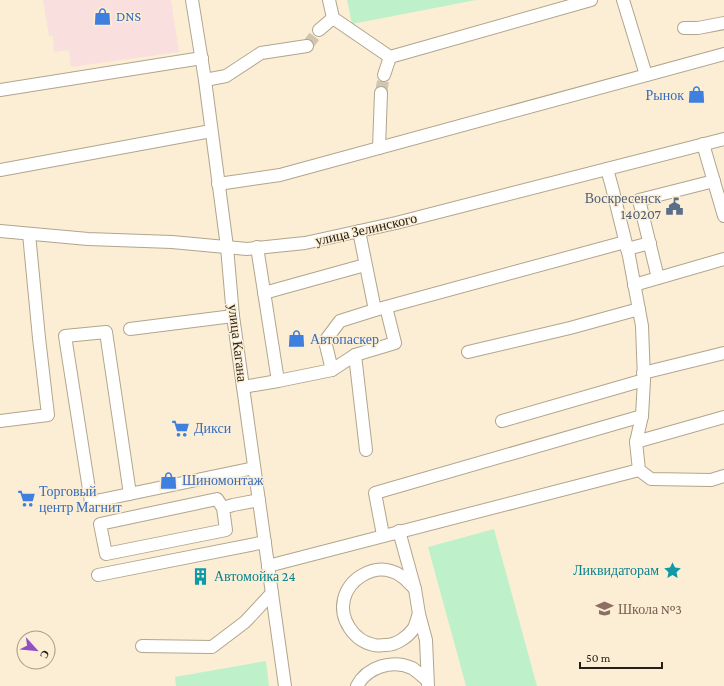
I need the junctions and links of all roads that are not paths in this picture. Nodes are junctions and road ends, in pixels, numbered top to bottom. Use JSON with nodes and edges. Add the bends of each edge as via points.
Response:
{"nodes":[{"id":1,"x":192,"y":0,"type":"edge"},
{"id":2,"x":329,"y":0,"type":"edge"},
{"id":3,"x":591,"y":0,"type":"edge"},
{"id":4,"x":623,"y":0,"type":"edge"},
{"id":5,"x":333,"y":18,"type":"junction"},
{"id":6,"x":724,"y":23,"type":"edge"},
{"id":7,"x":684,"y":28,"type":"dead end"},
{"id":8,"x":319,"y":30,"type":"tunnel mouth"},
{"id":9,"x":307,"y":46,"type":"tunnel mouth"},
{"id":10,"x":724,"y":54,"type":"edge"},
{"id":11,"x":390,"y":57,"type":"junction"},
{"id":12,"x":202,"y":58,"type":"junction"},
{"id":13,"x":384,"y":75,"type":"tunnel mouth"},
{"id":14,"x":646,"y":76,"type":"junction"},
{"id":15,"x":205,"y":80,"type":"junction"},
{"id":16,"x":0,"y":90,"type":"edge"},
{"id":17,"x":381,"y":93,"type":"tunnel mouth"},
{"id":18,"x":212,"y":131,"type":"junction"},
{"id":19,"x":724,"y":139,"type":"edge"},
{"id":20,"x":703,"y":144,"type":"junction"},
{"id":21,"x":379,"y":148,"type":"junction"},
{"id":22,"x":607,"y":169,"type":"junction"},
{"id":23,"x":0,"y":170,"type":"edge"},
{"id":24,"x":714,"y":181,"type":"junction"},
{"id":25,"x":218,"y":184,"type":"junction"},
{"id":26,"x":724,"y":216,"type":"edge"},
{"id":27,"x":0,"y":231,"type":"edge"},
{"id":28,"x":359,"y":232,"type":"junction"},
{"id":29,"x":29,"y":234,"type":"junction"},
{"id":30,"x":650,"y":243,"type":"junction"},
{"id":31,"x":626,"y":246,"type":"junction"},
{"id":32,"x":227,"y":247,"type":"junction"},
{"id":33,"x":257,"y":247,"type":"junction"},
{"id":34,"x":724,"y":259,"type":"edge"},
{"id":35,"x":366,"y":265,"type":"junction"},
{"id":36,"x":658,"y":278,"type":"junction"},
{"id":37,"x":634,"y":285,"type":"junction"},
{"id":38,"x":264,"y":293,"type":"junction"},
{"id":39,"x":380,"y":308,"type":"junction"},
{"id":40,"x":639,"y":309,"type":"junction"},
{"id":41,"x":233,"y":316,"type":"junction"},
{"id":42,"x":130,"y":329,"type":"dead end"},
{"id":43,"x":468,"y":352,"type":"dead end"},
{"id":44,"x":724,"y":353,"type":"edge"},
{"id":45,"x":355,"y":355,"type":"junction"},
{"id":46,"x":332,"y":370,"type":"junction"},
{"id":47,"x":644,"y":377,"type":"junction"},
{"id":48,"x":278,"y":381,"type":"junction"},
{"id":49,"x":243,"y":387,"type":"junction"},
{"id":50,"x":642,"y":416,"type":"junction"},
{"id":51,"x":724,"y":417,"type":"edge"},
{"id":52,"x":0,"y":421,"type":"edge"},
{"id":53,"x":502,"y":421,"type":"dead end"},
{"id":54,"x":636,"y":442,"type":"junction"},
{"id":55,"x":366,"y":450,"type":"dead end"},
{"id":56,"x":254,"y":468,"type":"junction"},
{"id":57,"x":639,"y":470,"type":"junction"},
{"id":58,"x":724,"y":476,"type":"edge"},
{"id":59,"x":130,"y":494,"type":"junction"},
{"id":60,"x":259,"y":500,"type":"junction"},
{"id":61,"x":223,"y":508,"type":"junction"},
{"id":62,"x":399,"y":531,"type":"junction"},
{"id":63,"x":383,"y":535,"type":"junction"},
{"id":64,"x":265,"y":542,"type":"junction"},
{"id":65,"x":268,"y":566,"type":"junction"},
{"id":66,"x":98,"y":575,"type":"dead end"},
{"id":67,"x":415,"y":589,"type":"junction"},
{"id":68,"x":272,"y":593,"type":"junction"},
{"id":69,"x":419,"y":614,"type":"junction"},
{"id":70,"x":142,"y":646,"type":"dead end"},
{"id":71,"x":428,"y":683,"type":"edge"},
{"id":72,"x":284,"y":686,"type":"edge"},
{"id":73,"x":357,"y":686,"type":"edge"}],
"edges":[{"from":1,"to":12,"type":"street","name":"улица Кагана"},
{"from":2,"to":5,"type":"street"},
{"from":3,"to":11,"type":"street"},
{"from":4,"to":14,"type":"street"},
{"from":5,"to":8,"type":"street"},
{"from":5,"to":11,"type":"street"},
{"from":6,"to":7,"type":"street"},
{"from":9,"to":15,"type":"street","via":[[261,53],[226,76]]},
{"from":10,"to":14,"type":"street"},
{"from":11,"to":13,"type":"street"},
{"from":12,"to":15,"type":"street","name":"улица Кагана"},
{"from":12,"to":16,"type":"street"},
{"from":14,"to":21,"type":"street"},
{"from":15,"to":18,"type":"street","name":"улица Кагана"},
{"from":17,"to":21,"type":"street"},
{"from":18,"to":23,"type":"street"},
{"from":18,"to":25,"type":"street","name":"улица Кагана"},
{"from":19,"to":20,"type":"street","name":"улица Зелинского"},
{"from":20,"to":22,"type":"street","name":"улица Зелинского"},
{"from":20,"to":24,"type":"street"},
{"from":21,"to":25,"type":"street","via":[[280,174]]},
{"from":22,"to":28,"type":"street","name":"улица Зелинского"},
{"from":22,"to":31,"type":"street"},
{"from":24,"to":26,"type":"street"},
{"from":24,"to":30,"type":"street","via":[[639,200]]},
{"from":25,"to":32,"type":"street","name":"улица Кагана"},
{"from":27,"to":29,"type":"street","name":"улица Зелинского"},
{"from":28,"to":33,"type":"street","name":"улица Зелинского","via":[[305,243]]},
{"from":28,"to":35,"type":"street"},
{"from":29,"to":32,"type":"street","name":"улица Зелинского"},
{"from":29,"to":52,"type":"street","via":[[48,415]]},
{"from":30,"to":31,"type":"street"},
{"from":30,"to":36,"type":"street"},
{"from":31,"to":37,"type":"street"},
{"from":31,"to":39,"type":"street"},
{"from":32,"to":33,"type":"street","name":"улица Зелинского"},
{"from":32,"to":41,"type":"street","name":"улица Кагана"},
{"from":33,"to":38,"type":"street"},
{"from":34,"to":36,"type":"street"},
{"from":35,"to":38,"type":"street"},
{"from":35,"to":39,"type":"street"},
{"from":36,"to":37,"type":"street"},
{"from":37,"to":40,"type":"street"},
{"from":38,"to":48,"type":"street"},
{"from":39,"to":45,"type":"street","via":[[395,344]]},
{"from":39,"to":46,"type":"street","via":[[340,321],[325,341]]},
{"from":40,"to":43,"type":"street"},
{"from":40,"to":47,"type":"street"},
{"from":41,"to":42,"type":"street"},
{"from":41,"to":49,"type":"street","name":"улица Кагана"},
{"from":44,"to":47,"type":"street"},
{"from":45,"to":46,"type":"street"},
{"from":45,"to":55,"type":"street"},
{"from":46,"to":48,"type":"street"},
{"from":47,"to":50,"type":"street"},
{"from":47,"to":53,"type":"street"},
{"from":48,"to":49,"type":"street"},
{"from":49,"to":56,"type":"street","name":"улица Кагана"},
{"from":50,"to":54,"type":"street"},
{"from":50,"to":63,"type":"street","via":[[375,493]]},
{"from":51,"to":54,"type":"street"},
{"from":54,"to":57,"type":"street"},
{"from":56,"to":59,"type":"street"},
{"from":56,"to":60,"type":"street","name":"улица Кагана"},
{"from":57,"to":58,"type":"street","via":[[651,479],[711,480]]},
{"from":57,"to":62,"type":"street"},
{"from":59,"to":59,"type":"street","via":[[91,502],[65,336],[106,332]]},
{"from":60,"to":61,"type":"street"},
{"from":60,"to":64,"type":"street","name":"улица Кагана"},
{"from":61,"to":61,"type":"street","via":[[226,530],[106,554],[100,524],[217,499]]},
{"from":62,"to":63,"type":"street"},
{"from":62,"to":67,"type":"street"},
{"from":63,"to":65,"type":"street"},
{"from":64,"to":65,"type":"street","name":"улица Кагана"},
{"from":64,"to":66,"type":"street"},
{"from":65,"to":68,"type":"street","name":"улица Кагана"},
{"from":67,"to":69,"type":"street"},
{"from":67,"to":69,"type":"street","via":[[405,578],[391,571],[376,570],[362,575],[350,585],[344,599],[344,614],[349,628],[360,639],[374,645],[389,645],[403,639],[414,628]]},
{"from":68,"to":70,"type":"street","via":[[245,622],[212,647]]},
{"from":68,"to":72,"type":"street","name":"улица Кагана"},
{"from":69,"to":71,"type":"street","via":[[426,640]]},
{"from":71,"to":73,"type":"street","via":[[413,668],[394,664],[376,667],[361,679]]}]}
